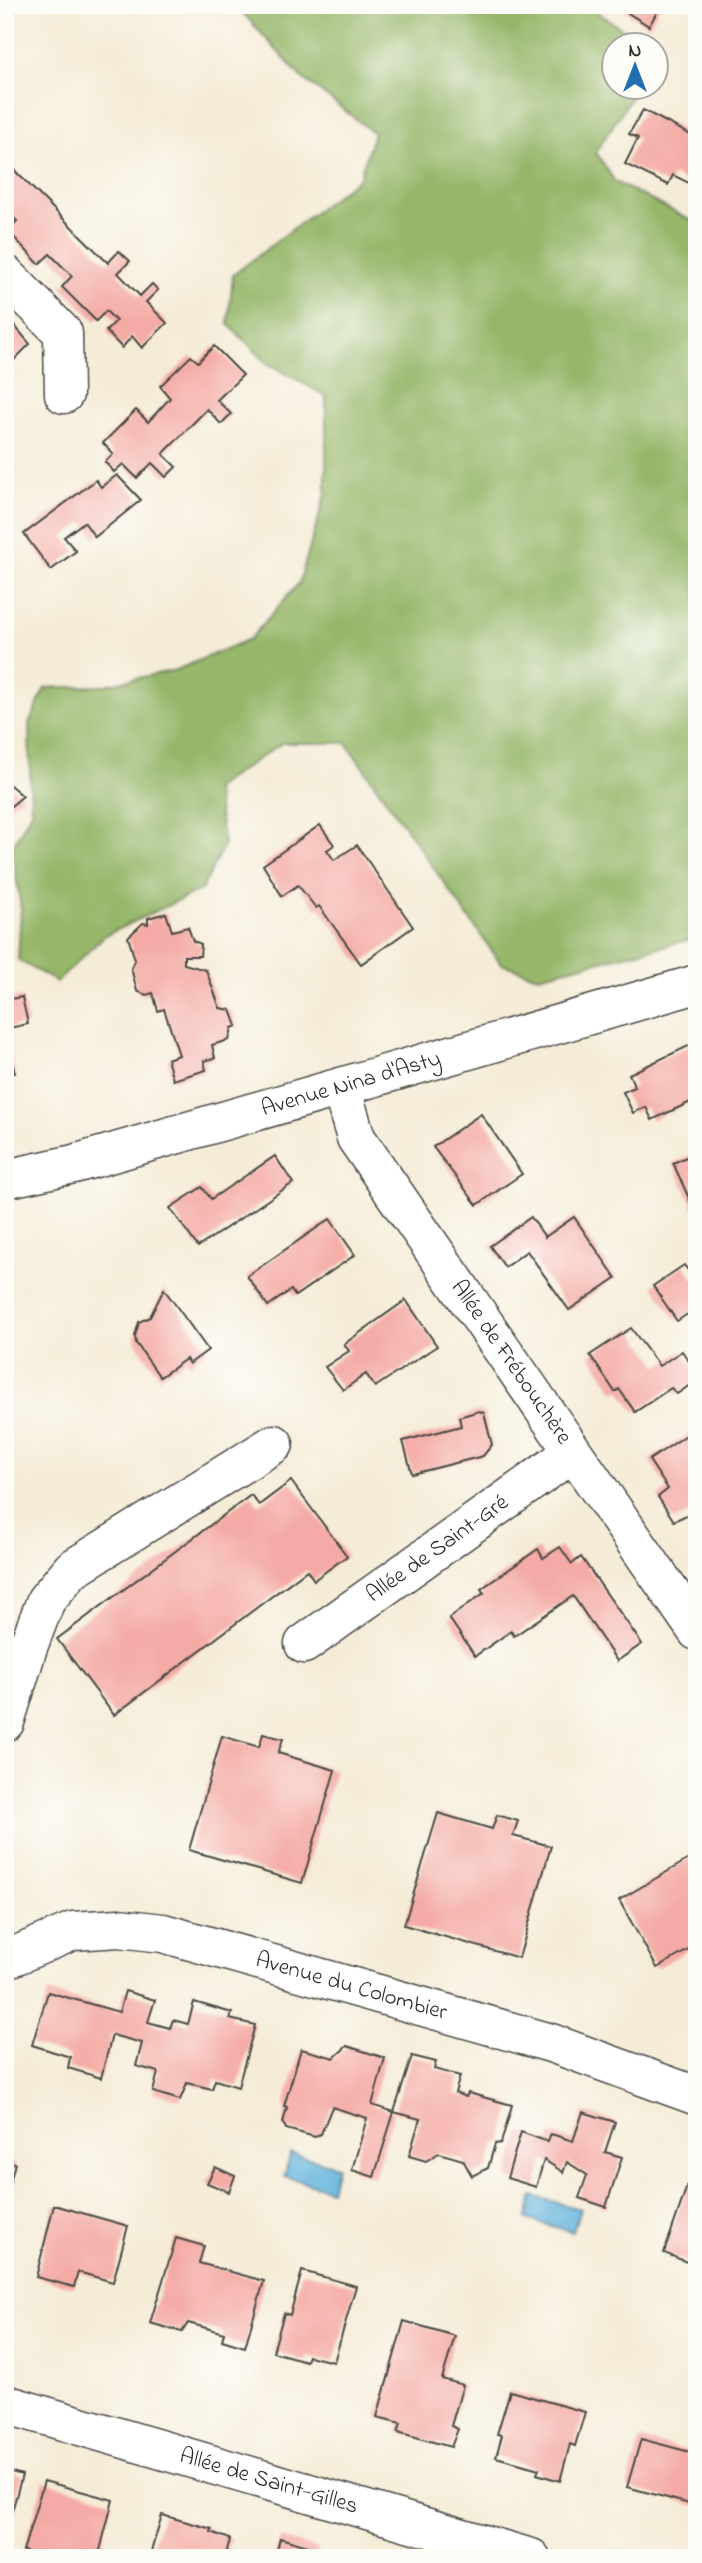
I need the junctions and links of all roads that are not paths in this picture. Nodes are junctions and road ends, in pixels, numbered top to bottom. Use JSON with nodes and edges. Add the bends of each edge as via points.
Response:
{"nodes":[{"id":1,"x":5,"y":274,"type":"edge"},
{"id":2,"x":64,"y":394,"type":"dead end"},
{"id":3,"x":697,"y":984,"type":"edge"},
{"id":4,"x":341,"y":1087,"type":"junction"},
{"id":5,"x":5,"y":1179,"type":"edge"},
{"id":6,"x":274,"y":1444,"type":"dead end"},
{"id":7,"x":572,"y":1453,"type":"junction"},
{"id":8,"x":697,"y":1631,"type":"edge"},
{"id":9,"x":304,"y":1644,"type":"dead end"},
{"id":10,"x":5,"y":1722,"type":"edge"},
{"id":11,"x":5,"y":1960,"type":"edge"},
{"id":12,"x":697,"y":2096,"type":"edge"},
{"id":13,"x":5,"y":2404,"type":"edge"},
{"id":14,"x":531,"y":2558,"type":"edge"}],
"edges":[{"from":1,"to":2,"type":"street","via":[[64,334]]},
{"from":3,"to":4,"type":"street","name":"Avenue Nina d'Asty"},
{"from":4,"to":5,"type":"street","name":"Avenue Nina d'Asty","via":[[74,1164]]},
{"from":4,"to":7,"type":"street","name":"Allée de Frébouchère","via":[[356,1138]]},
{"from":6,"to":10,"type":"street","via":[[72,1569],[46,1600]]},
{"from":7,"to":8,"type":"street","name":"Allée de Frébouchère"},
{"from":7,"to":9,"type":"street","name":"Allée de Saint-Gré"},
{"from":11,"to":12,"type":"street","name":"Avenue du Colombier","via":[[73,1931],[119,1928],[163,1933],[551,2043]]},
{"from":13,"to":14,"type":"street","name":"Allée de Saint-Gilles"}]}
